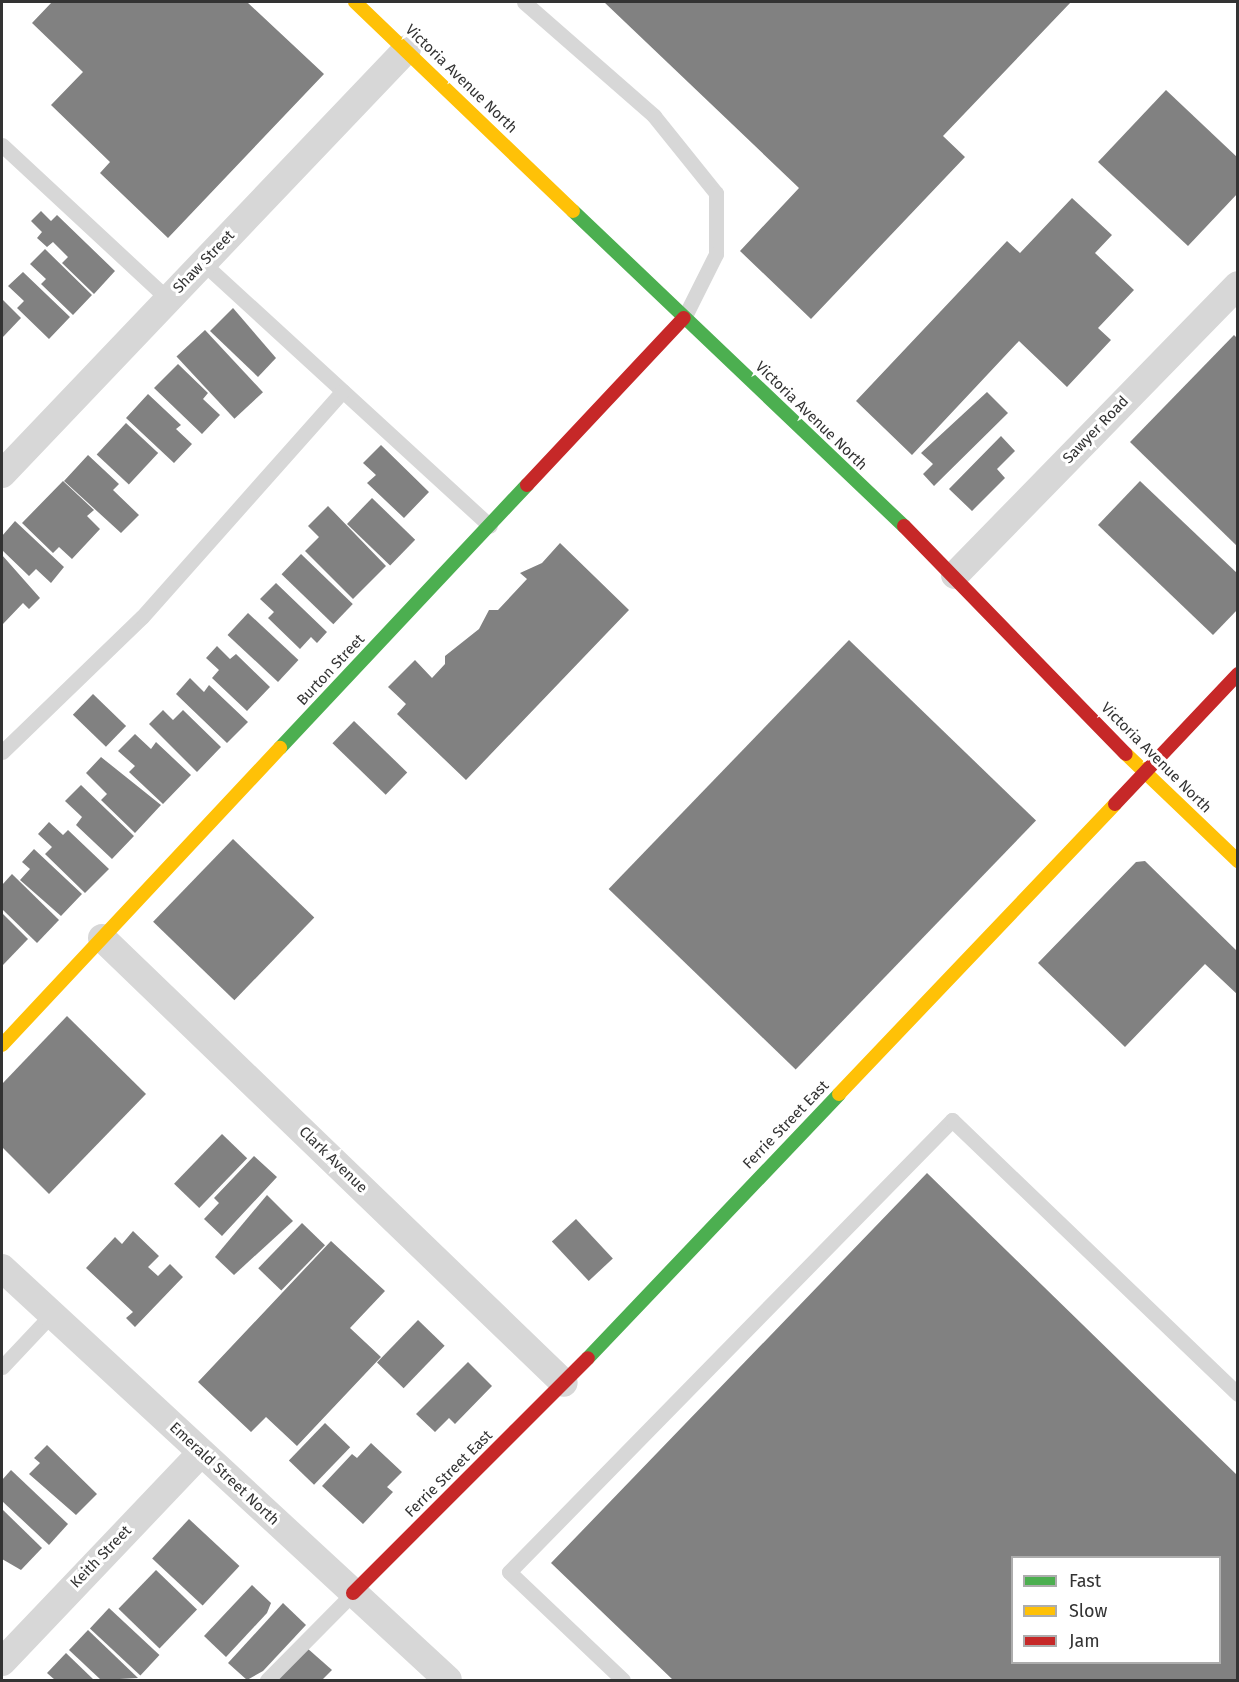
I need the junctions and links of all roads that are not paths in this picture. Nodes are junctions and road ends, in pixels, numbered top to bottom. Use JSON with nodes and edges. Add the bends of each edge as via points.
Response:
{"nodes":[{"id":1,"x":355,"y":2,"type":"edge"},
{"id":2,"x":524,"y":2,"type":"edge"},
{"id":3,"x":407,"y":50,"type":"junction"},
{"id":4,"x":2,"y":145,"type":"edge"},
{"id":5,"x":203,"y":263,"type":"junction"},
{"id":6,"x":1238,"y":285,"type":"edge"},
{"id":7,"x":168,"y":299,"type":"junction"},
{"id":8,"x":684,"y":318,"type":"junction"},
{"id":9,"x":343,"y":391,"type":"junction"},
{"id":10,"x":2,"y":474,"type":"edge"},
{"id":11,"x":490,"y":526,"type":"junction"},
{"id":12,"x":955,"y":575,"type":"junction"},
{"id":13,"x":1238,"y":674,"type":"edge"},
{"id":14,"x":2,"y":752,"type":"edge"},
{"id":15,"x":1144,"y":772,"type":"junction"},
{"id":16,"x":1238,"y":861,"type":"edge"},
{"id":17,"x":102,"y":938,"type":"junction"},
{"id":18,"x":2,"y":1045,"type":"edge"},
{"id":19,"x":2,"y":1268,"type":"edge"},
{"id":20,"x":51,"y":1315,"type":"junction"},
{"id":21,"x":2,"y":1367,"type":"edge"},
{"id":22,"x":564,"y":1383,"type":"junction"},
{"id":23,"x":1238,"y":1394,"type":"edge"},
{"id":24,"x":201,"y":1453,"type":"junction"},
{"id":25,"x":353,"y":1593,"type":"junction"},
{"id":26,"x":2,"y":1662,"type":"edge"},
{"id":27,"x":267,"y":1680,"type":"edge"},
{"id":28,"x":448,"y":1680,"type":"edge"},
{"id":29,"x":623,"y":1680,"type":"edge"}],
"edges":[{"from":1,"to":3,"type":"street","name":"Victoria Avenue North"},
{"from":2,"to":8,"type":"lane","via":[[654,116],[716,193],[716,254]]},
{"from":3,"to":5,"type":"street","name":"Shaw Street"},
{"from":3,"to":8,"type":"street","name":"Victoria Avenue North"},
{"from":4,"to":7,"type":"lane"},
{"from":5,"to":7,"type":"street","name":"Shaw Street"},
{"from":5,"to":9,"type":"lane"},
{"from":6,"to":12,"type":"street","name":"Sawyer Road"},
{"from":7,"to":10,"type":"street","name":"Shaw Street"},
{"from":8,"to":11,"type":"street","name":"Burton Street"},
{"from":8,"to":12,"type":"street","name":"Victoria Avenue North"},
{"from":9,"to":11,"type":"lane"},
{"from":9,"to":14,"type":"lane","via":[[142,617]]},
{"from":11,"to":17,"type":"street","name":"Burton Street"},
{"from":12,"to":15,"type":"street","name":"Victoria Avenue North"},
{"from":13,"to":15,"type":"street","name":"Ferrie Street East"},
{"from":15,"to":16,"type":"street","name":"Victoria Avenue North"},
{"from":15,"to":22,"type":"street","name":"Ferrie Street East"},
{"from":17,"to":18,"type":"street","name":"Burton Street"},
{"from":17,"to":22,"type":"street","name":"Clark Avenue"},
{"from":19,"to":20,"type":"street","name":"Emerald Street North"},
{"from":20,"to":21,"type":"lane"},
{"from":20,"to":24,"type":"street","name":"Emerald Street North"},
{"from":22,"to":25,"type":"street","name":"Ferrie Street East"},
{"from":23,"to":29,"type":"lane","via":[[952,1120],[509,1572]]},
{"from":24,"to":25,"type":"street","name":"Emerald Street North"},
{"from":24,"to":26,"type":"street","name":"Keith Street"},
{"from":25,"to":27,"type":"lane"},
{"from":25,"to":28,"type":"street","name":"Emerald Street North"}]}
